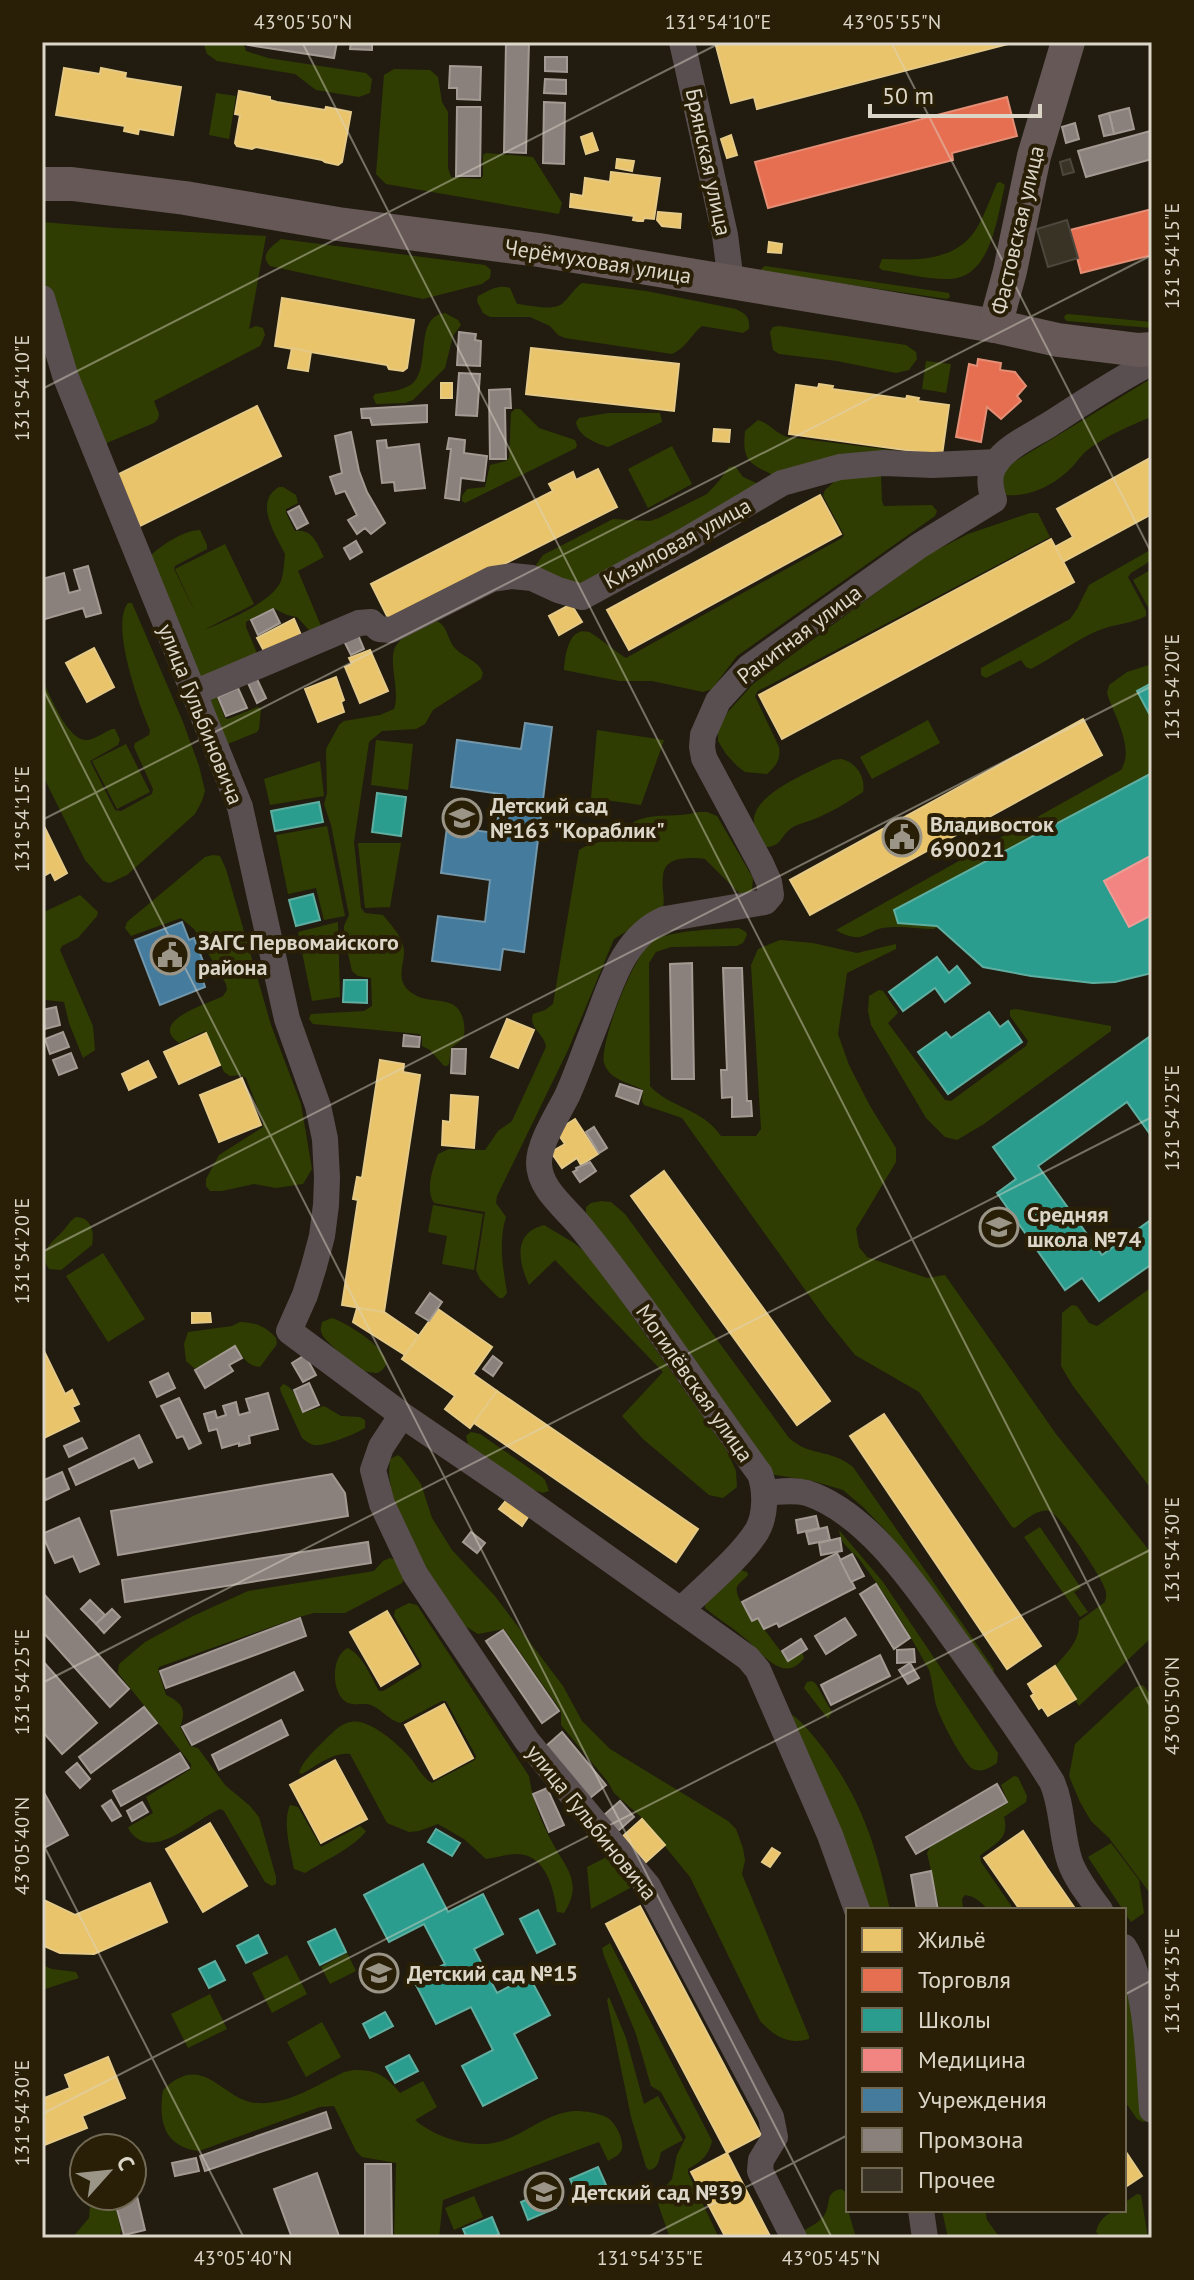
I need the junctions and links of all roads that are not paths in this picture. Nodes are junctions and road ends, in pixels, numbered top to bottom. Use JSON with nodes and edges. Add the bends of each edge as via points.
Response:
{"nodes":[{"id":1,"x":682,"y":42,"type":"edge"},
{"id":2,"x":1068,"y":42,"type":"edge"},
{"id":3,"x":42,"y":184,"type":"edge"},
{"id":4,"x":731,"y":282,"type":"junction"},
{"id":5,"x":42,"y":298,"type":"edge"},
{"id":6,"x":995,"y":326,"type":"junction"},
{"id":7,"x":1152,"y":349,"type":"edge"},
{"id":8,"x":1152,"y":362,"type":"edge"},
{"id":9,"x":997,"y":462,"type":"junction"},
{"id":10,"x":194,"y":693,"type":"junction"},
{"id":11,"x":540,"y":1154,"type":"joint"},
{"id":12,"x":402,"y":1415,"type":"junction"},
{"id":13,"x":764,"y":1493,"type":"junction"},
{"id":14,"x":681,"y":1610,"type":"junction"},
{"id":15,"x":856,"y":1908,"type":"edge"},
{"id":16,"x":1099,"y":1908,"type":"edge"},
{"id":17,"x":1126,"y":1951,"type":"edge"},
{"id":18,"x":1152,"y":2110,"type":"edge"},
{"id":19,"x":921,"y":2212,"type":"edge"},
{"id":20,"x":794,"y":2238,"type":"edge"},
{"id":21,"x":925,"y":2238,"type":"edge"}],
"edges":[{"from":1,"to":4,"type":"street","name":"Брянская улица"},
{"from":2,"to":6,"type":"main road","name":"Фастовская улица","via":[[1034,156]]},
{"from":3,"to":4,"type":"main road","name":"Черёмуховая улица","via":[[185,198]]},
{"from":4,"to":6,"type":"main road","name":"Черёмуховая улица"},
{"from":5,"to":10,"type":"street","name":"улица Гульбиновича","via":[[65,375]]},
{"from":6,"to":7,"type":"main road","name":"Черёмуховая улица","via":[[1058,340]]},
{"from":8,"to":9,"type":"street"},
{"from":9,"to":10,"type":"street","name":"Кизиловая улица","via":[[840,467],[782,483],[582,597],[532,578],[492,579],[391,630],[359,623]]},
{"from":9,"to":11,"type":"street","name":"Ракитная улица","via":[[990,474],[994,500],[919,546],[763,657],[718,701],[703,735],[704,758],[761,864],[771,895],[765,902],[665,919],[641,933],[620,962]]},
{"from":10,"to":12,"type":"street","name":"улица Гульбиновича","via":[[240,807],[287,1019],[325,1139],[322,1236],[289,1331]]},
{"from":11,"to":13,"type":"street","name":"Могилёвская улица","via":[[540,1177],[661,1333],[760,1474]]},
{"from":12,"to":14,"type":"street","name":"улица Гульбиновича"},
{"from":12,"to":20,"type":"street","name":"улица Гульбиновича","via":[[373,1470],[382,1504],[415,1574],[527,1741],[648,1886],[771,2117],[775,2137],[760,2171]]},
{"from":13,"to":14,"type":"street","via":[[759,1528]]},
{"from":13,"to":16,"type":"street","via":[[805,1492],[830,1504],[899,1565],[1052,1782],[1068,1858]]},
{"from":14,"to":15,"type":"street","name":"улица Гульбиновича","via":[[741,1651],[758,1670]]},
{"from":17,"to":18,"type":"street","via":[[1144,2020]]},
{"from":19,"to":21,"type":"street"}]}
